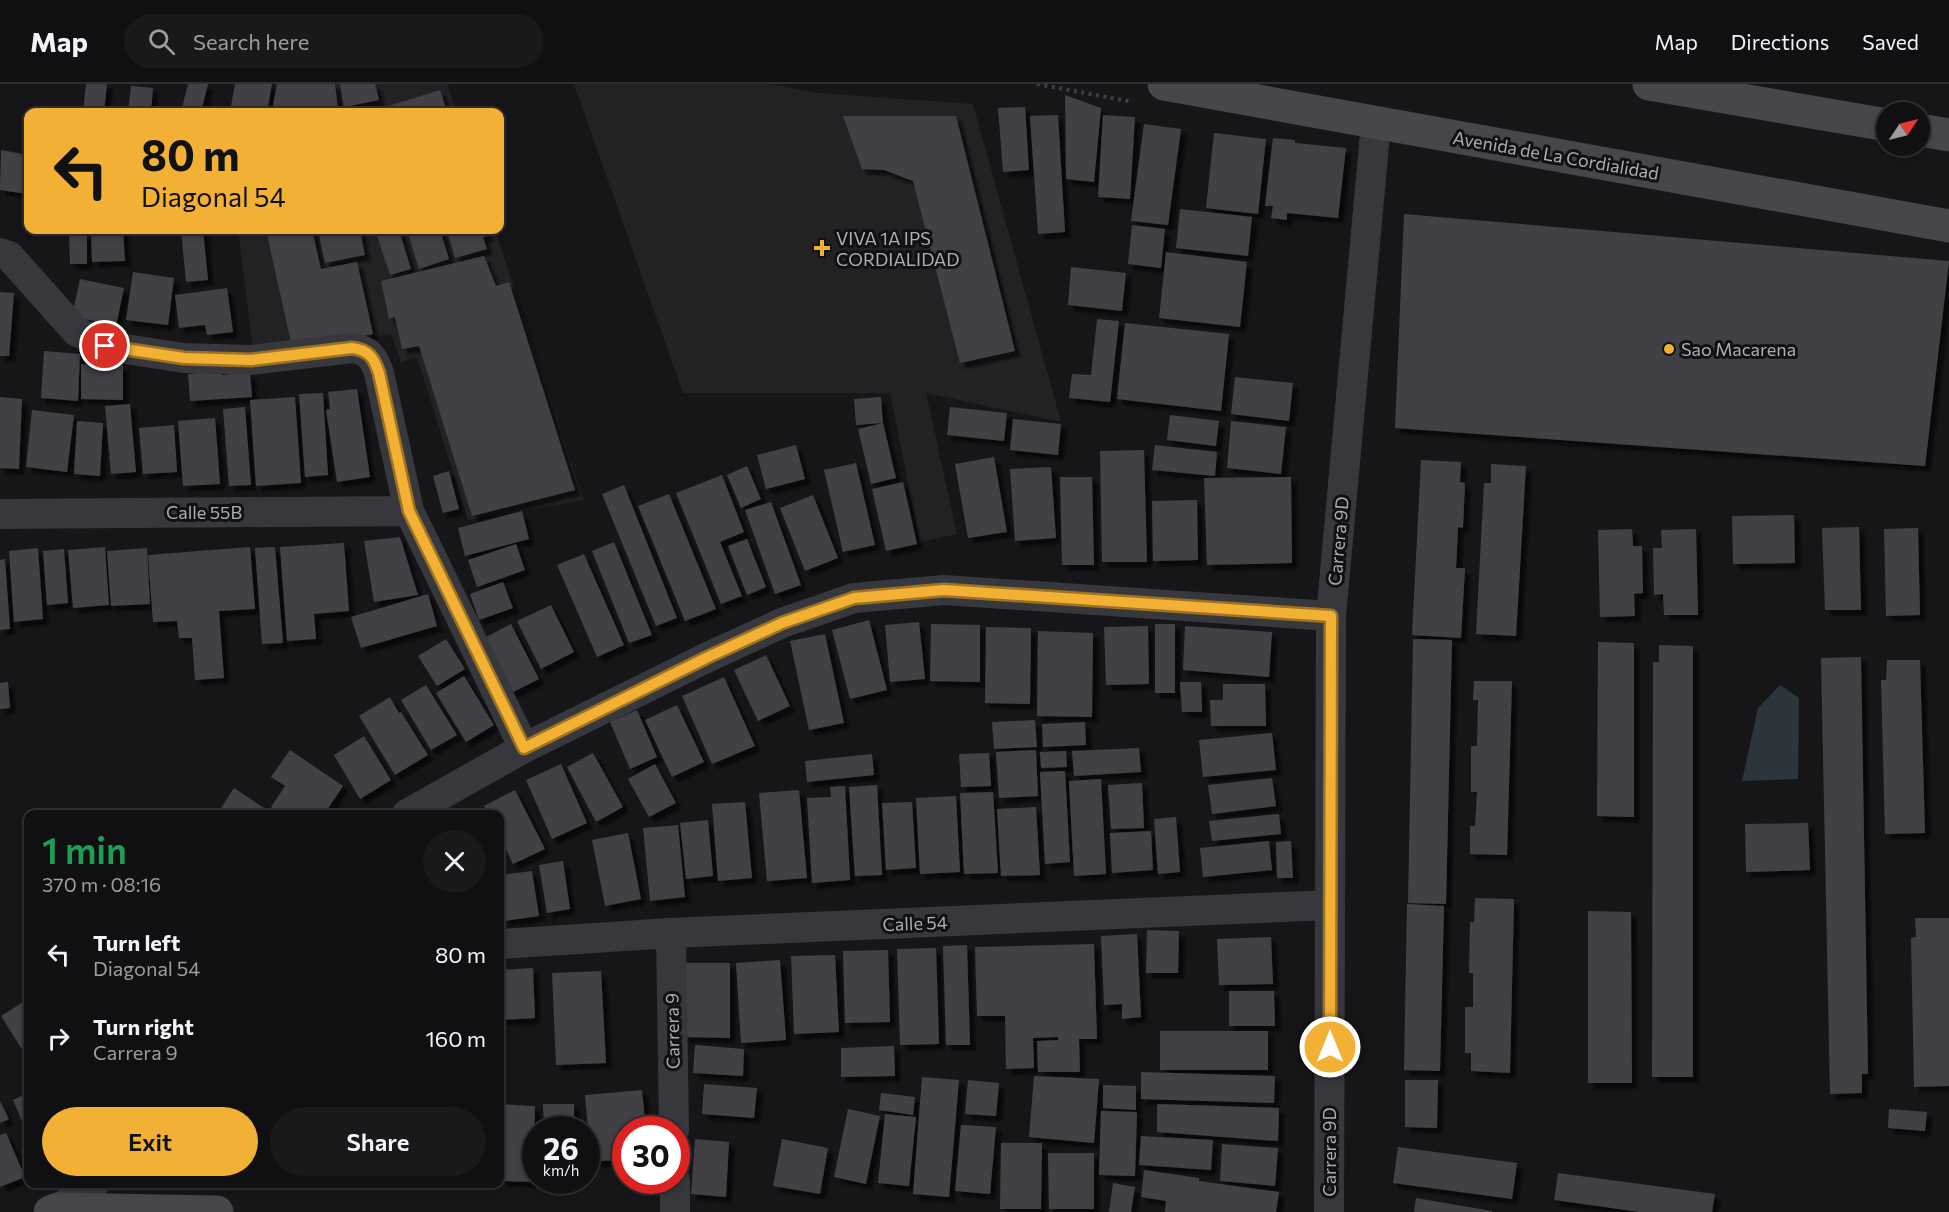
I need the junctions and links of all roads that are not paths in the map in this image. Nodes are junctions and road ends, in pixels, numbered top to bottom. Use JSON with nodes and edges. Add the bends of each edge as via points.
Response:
{"nodes":[{"id":1,"x":1164,"y":84,"type":"edge"},
{"id":2,"x":1649,"y":84,"type":"edge"},
{"id":3,"x":1376,"y":123,"type":"junction"},
{"id":4,"x":1876,"y":123,"type":"edge"},
{"id":5,"x":1930,"y":132,"type":"edge"},
{"id":6,"x":1949,"y":135,"type":"edge"},
{"id":7,"x":1949,"y":226,"type":"edge"},
{"id":8,"x":0,"y":253,"type":"edge"},
{"id":9,"x":409,"y":511,"type":"junction"},
{"id":10,"x":0,"y":514,"type":"edge"},
{"id":11,"x":1331,"y":616,"type":"junction"},
{"id":12,"x":524,"y":748,"type":"junction"},
{"id":13,"x":414,"y":810,"type":"edge"},
{"id":14,"x":1330,"y":905,"type":"junction"},
{"id":15,"x":671,"y":933,"type":"junction"},
{"id":16,"x":504,"y":944,"type":"edge"},
{"id":17,"x":674,"y":1116,"type":"edge"},
{"id":18,"x":88,"y":1188,"type":"edge"},
{"id":19,"x":675,"y":1194,"type":"edge"},
{"id":20,"x":55,"y":1211,"type":"edge"},
{"id":21,"x":217,"y":1212,"type":"edge"},
{"id":22,"x":675,"y":1212,"type":"edge"},
{"id":23,"x":1329,"y":1212,"type":"edge"}],
"edges":[{"from":1,"to":3,"type":"main road","name":"Avenida de La Cordialidad"},
{"from":2,"to":4,"type":"main road"},
{"from":3,"to":7,"type":"main road","name":"Avenida de La Cordialidad"},
{"from":3,"to":11,"type":"street","name":"Carrera 9D"},
{"from":5,"to":6,"type":"main road"},
{"from":8,"to":9,"type":"street","via":[[9,256],[76,332],[105,346],[184,358],[251,360],[362,349],[379,373]]},
{"from":9,"to":10,"type":"street","name":"Calle 55B"},
{"from":9,"to":12,"type":"street"},
{"from":11,"to":12,"type":"street","via":[[944,590],[854,598],[782,623]]},
{"from":11,"to":14,"type":"street","name":"Carrera 9D"},
{"from":12,"to":13,"type":"street"},
{"from":14,"to":15,"type":"street","name":"Calle 54"},
{"from":14,"to":23,"type":"street","name":"Carrera 9D"},
{"from":15,"to":16,"type":"street","name":"Calle 54"},
{"from":15,"to":17,"type":"street","name":"Carrera 9"},
{"from":18,"to":20,"type":"street"},
{"from":19,"to":22,"type":"street"},
{"from":20,"to":21,"type":"main road"}]}
